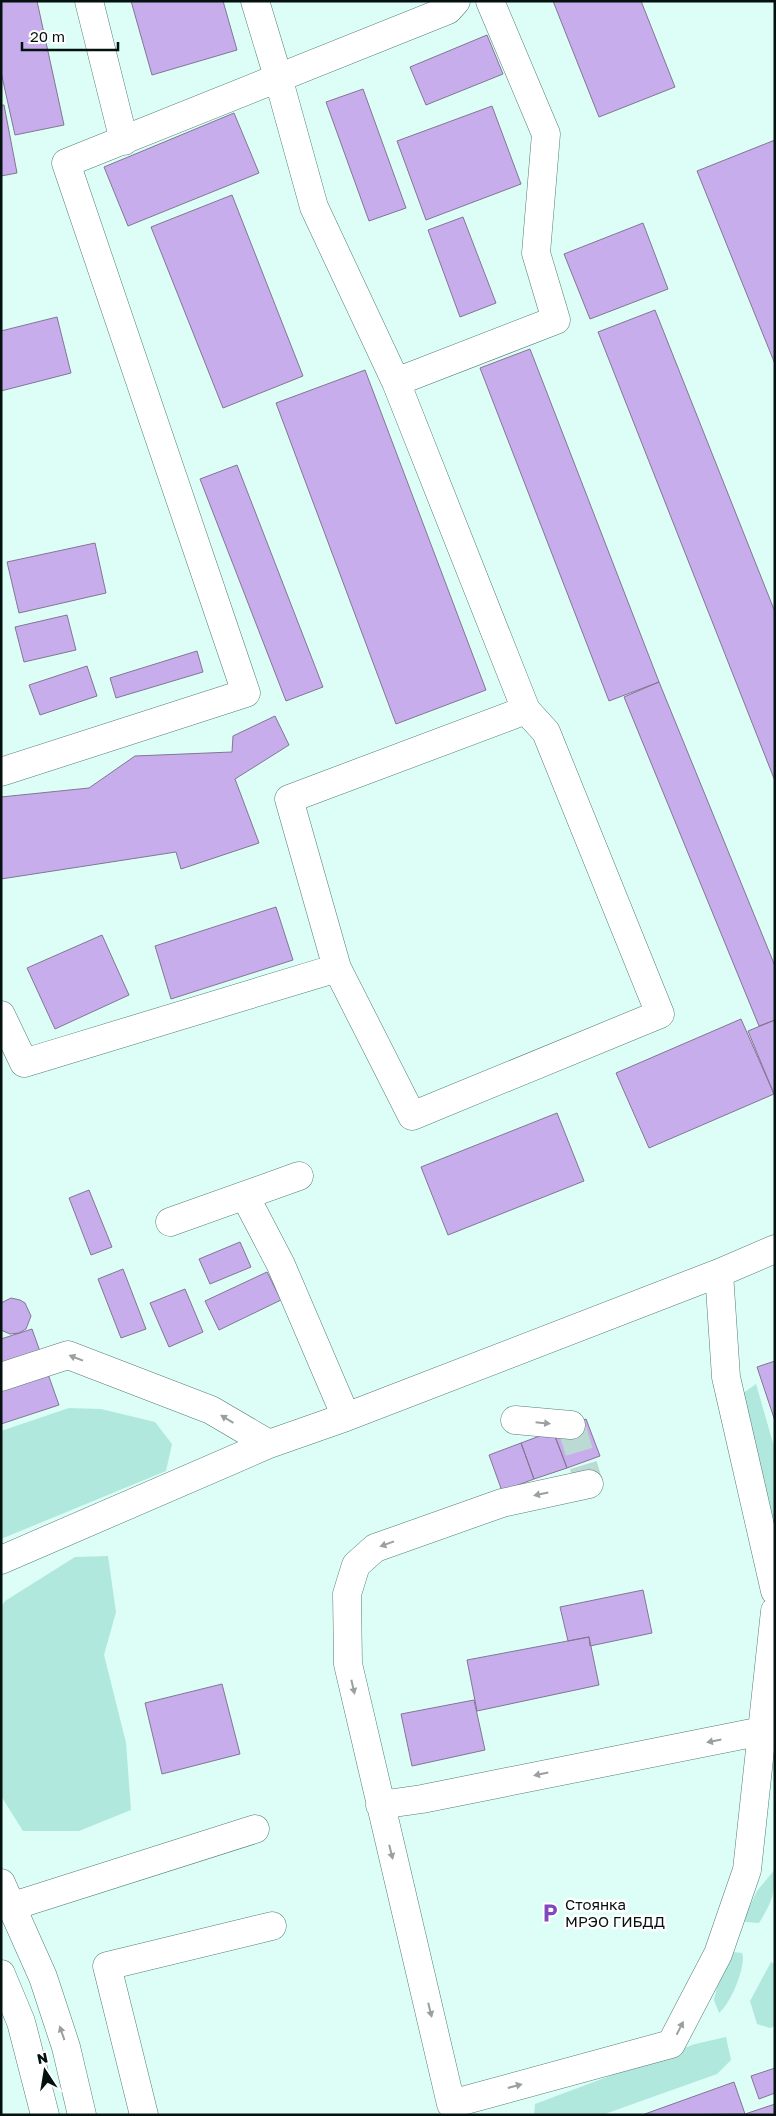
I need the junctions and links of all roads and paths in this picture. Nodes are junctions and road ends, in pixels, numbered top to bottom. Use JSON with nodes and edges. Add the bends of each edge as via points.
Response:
{"nodes":[{"id":1,"x":89,"y":1,"type":"edge"},
{"id":2,"x":255,"y":1,"type":"edge"},
{"id":3,"x":456,"y":1,"type":"edge"},
{"id":4,"x":490,"y":1,"type":"edge"},
{"id":5,"x":278,"y":77,"type":"junction"},
{"id":6,"x":124,"y":141,"type":"junction"},
{"id":7,"x":396,"y":382,"type":"junction"},
{"id":8,"x":526,"y":710,"type":"junction"},
{"id":9,"x":1,"y":772,"type":"edge"},
{"id":10,"x":337,"y":968,"type":"junction"},
{"id":11,"x":1,"y":1015,"type":"edge"},
{"id":12,"x":299,"y":1176,"type":"dead end"},
{"id":13,"x":245,"y":1196,"type":"junction"},
{"id":14,"x":170,"y":1222,"type":"dead end"},
{"id":15,"x":775,"y":1249,"type":"edge"},
{"id":16,"x":719,"y":1273,"type":"junction"},
{"id":17,"x":1,"y":1377,"type":"edge"},
{"id":18,"x":346,"y":1417,"type":"junction"},
{"id":19,"x":515,"y":1420,"type":"dead end"},
{"id":20,"x":571,"y":1426,"type":"dead end"},
{"id":21,"x":269,"y":1444,"type":"junction"},
{"id":22,"x":589,"y":1484,"type":"dead end"},
{"id":23,"x":37,"y":1543,"type":"junction"},
{"id":24,"x":1,"y":1555,"type":"edge"},
{"id":25,"x":1,"y":1560,"type":"edge"},
{"id":26,"x":1,"y":1581,"type":"edge"},
{"id":27,"x":775,"y":1591,"type":"edge"},
{"id":28,"x":775,"y":1611,"type":"edge"},
{"id":29,"x":762,"y":1731,"type":"junction"},
{"id":30,"x":380,"y":1805,"type":"junction"},
{"id":31,"x":255,"y":1829,"type":"dead end"},
{"id":32,"x":7,"y":1894,"type":"edge"},
{"id":33,"x":272,"y":1926,"type":"dead end"},
{"id":34,"x":1,"y":1974,"type":"edge"},
{"id":35,"x":492,"y":2104,"type":"edge"},
{"id":36,"x":451,"y":2109,"type":"edge"},
{"id":37,"x":45,"y":2115,"type":"edge"},
{"id":38,"x":82,"y":2115,"type":"edge"},
{"id":39,"x":144,"y":2115,"type":"edge"}],
"edges":[{"from":1,"to":6,"type":"street"},
{"from":2,"to":5,"type":"street"},
{"from":3,"to":5,"type":"street","via":[[448,10]]},
{"from":4,"to":7,"type":"street","via":[[546,134],[536,252],[556,320]]},
{"from":5,"to":6,"type":"street"},
{"from":5,"to":7,"type":"street","via":[[314,207]]},
{"from":6,"to":9,"type":"street","via":[[66,163],[246,693]]},
{"from":7,"to":8,"type":"street"},
{"from":8,"to":10,"type":"street","via":[[289,798]]},
{"from":8,"to":10,"type":"street","via":[[546,732],[660,1014],[412,1116]]},
{"from":10,"to":11,"type":"street","via":[[24,1063]]},
{"from":12,"to":13,"type":"street"},
{"from":13,"to":14,"type":"street"},
{"from":13,"to":18,"type":"street","via":[[281,1265]]},
{"from":15,"to":16,"type":"street"},
{"from":16,"to":18,"type":"street"},
{"from":16,"to":27,"type":"street","via":[[726,1377]]},
{"from":21,"to":17,"type":"street","one_way":true,"via":[[211,1410],[68,1355]]},
{"from":18,"to":21,"type":"street"},
{"from":19,"to":20,"type":"street","one_way":true},
{"from":21,"to":23,"type":"street"},
{"from":22,"to":30,"type":"street","one_way":true,"via":[[502,1503],[375,1548],[356,1565],[347,1594],[348,1664]]},
{"from":23,"to":24,"type":"street"},
{"from":23,"to":25,"type":"street"},
{"from":23,"to":26,"type":"street"},
{"from":28,"to":29,"type":"street"},
{"from":29,"to":30,"type":"street","one_way":true},
{"from":35,"to":29,"type":"street","one_way":true,"via":[[671,2044],[718,1954],[747,1870]]},
{"from":30,"to":36,"type":"street","one_way":true},
{"from":31,"to":32,"type":"street"},
{"from":38,"to":32,"type":"street","one_way":true,"via":[[66,2046],[42,1977]]},
{"from":33,"to":39,"type":"street","via":[[106,1966]]},
{"from":34,"to":37,"type":"street","via":[[22,2022]]},
{"from":35,"to":36,"type":"street"}]}
